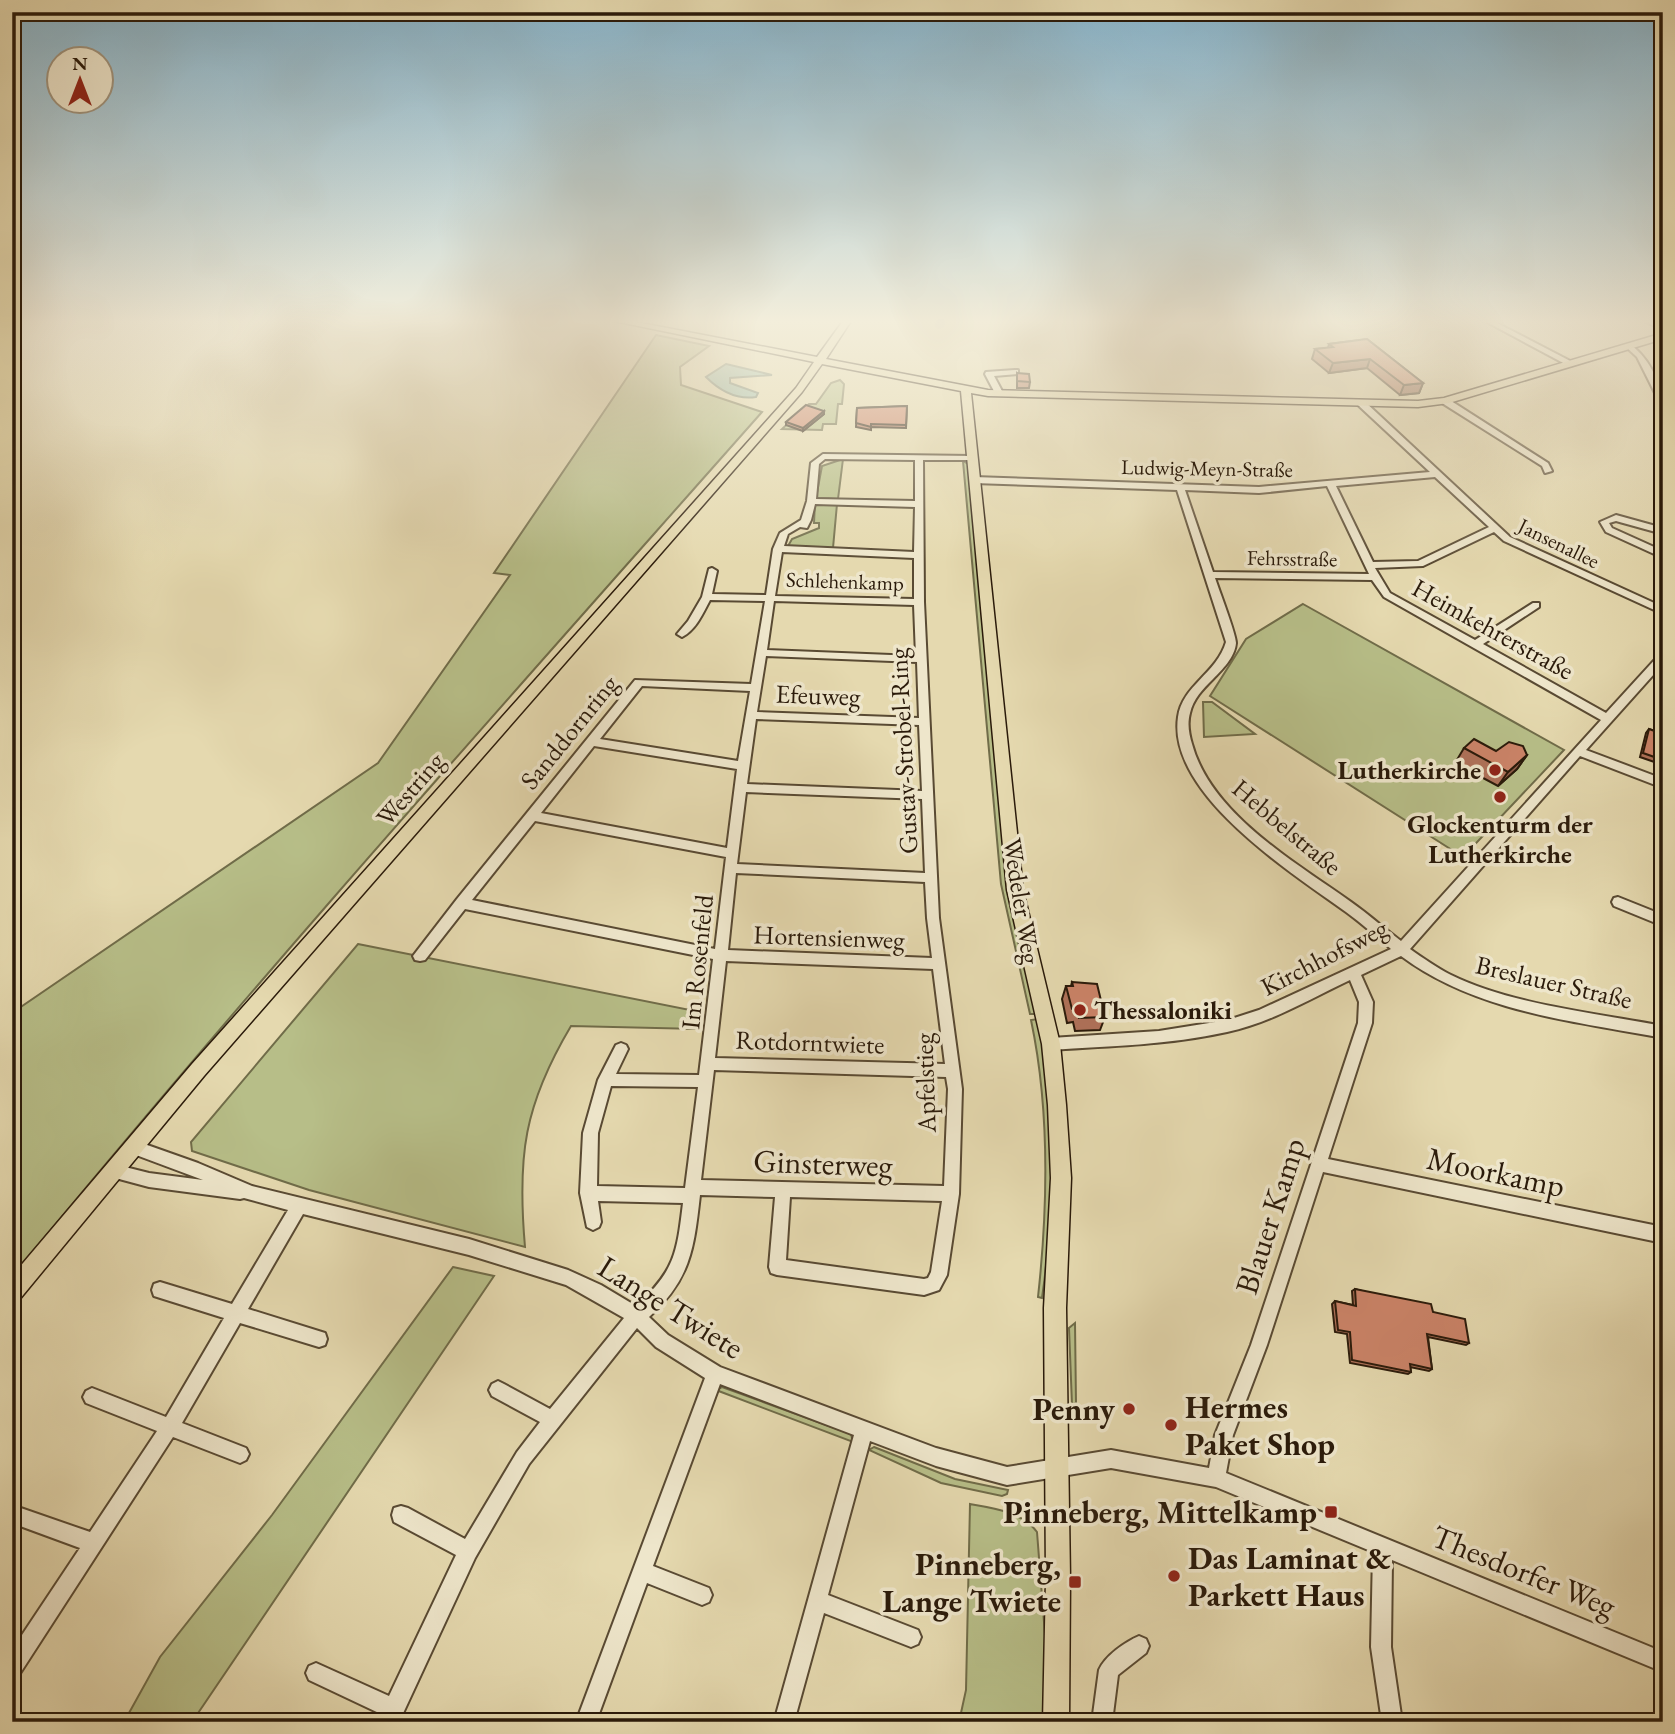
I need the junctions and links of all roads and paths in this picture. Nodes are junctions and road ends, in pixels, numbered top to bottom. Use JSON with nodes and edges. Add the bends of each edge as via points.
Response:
{"nodes":[{"id":1,"x":787,"y":402,"type":"edge"},
{"id":2,"x":967,"y":402,"type":"edge"},
{"id":3,"x":1318,"y":402,"type":"edge"},
{"id":4,"x":1437,"y":402,"type":"edge"},
{"id":5,"x":1446,"y":402,"type":"edge"},
{"id":6,"x":1361,"y":403,"type":"junction"},
{"id":7,"x":919,"y":457,"type":"junction"},
{"id":8,"x":972,"y":458,"type":"junction"},
{"id":9,"x":1548,"y":471,"type":"dead end"},
{"id":10,"x":1438,"y":474,"type":"junction"},
{"id":11,"x":974,"y":480,"type":"junction"},
{"id":12,"x":1331,"y":485,"type":"junction"},
{"id":13,"x":1180,"y":487,"type":"junction"},
{"id":14,"x":919,"y":499,"type":"junction"},
{"id":15,"x":811,"y":501,"type":"junction"},
{"id":16,"x":1495,"y":528,"type":"junction"},
{"id":17,"x":1663,"y":531,"type":"edge"},
{"id":18,"x":779,"y":545,"type":"junction"},
{"id":19,"x":919,"y":555,"type":"junction"},
{"id":20,"x":1663,"y":555,"type":"edge"},
{"id":21,"x":1370,"y":565,"type":"junction"},
{"id":22,"x":712,"y":570,"type":"dead end"},
{"id":23,"x":1209,"y":575,"type":"junction"},
{"id":24,"x":1375,"y":577,"type":"junction"},
{"id":25,"x":707,"y":597,"type":"junction"},
{"id":26,"x":771,"y":598,"type":"junction"},
{"id":27,"x":919,"y":602,"type":"junction"},
{"id":28,"x":1535,"y":605,"type":"dead end"},
{"id":29,"x":1663,"y":611,"type":"edge"},
{"id":30,"x":682,"y":635,"type":"dead end"},
{"id":31,"x":1475,"y":645,"type":"junction"},
{"id":32,"x":764,"y":653,"type":"junction"},
{"id":33,"x":1663,"y":657,"type":"edge"},
{"id":34,"x":922,"y":659,"type":"junction"},
{"id":35,"x":757,"y":688,"type":"junction"},
{"id":36,"x":752,"y":715,"type":"junction"},
{"id":37,"x":1608,"y":719,"type":"junction"},
{"id":38,"x":924,"y":722,"type":"junction"},
{"id":39,"x":590,"y":741,"type":"junction"},
{"id":40,"x":1580,"y":752,"type":"junction"},
{"id":41,"x":743,"y":766,"type":"junction"},
{"id":42,"x":1663,"y":783,"type":"edge"},
{"id":43,"x":741,"y":788,"type":"junction"},
{"id":44,"x":928,"y":795,"type":"junction"},
{"id":45,"x":531,"y":816,"type":"junction"},
{"id":46,"x":732,"y":853,"type":"junction"},
{"id":47,"x":730,"y":868,"type":"junction"},
{"id":48,"x":932,"y":878,"type":"junction"},
{"id":49,"x":1618,"y":902,"type":"dead end"},
{"id":50,"x":461,"y":903,"type":"junction"},
{"id":51,"x":1663,"y":920,"type":"edge"},
{"id":52,"x":1401,"y":950,"type":"junction"},
{"id":53,"x":719,"y":955,"type":"junction"},
{"id":54,"x":420,"y":956,"type":"dead end"},
{"id":55,"x":938,"y":964,"type":"junction"},
{"id":56,"x":1353,"y":973,"type":"junction"},
{"id":57,"x":1663,"y":1032,"type":"edge"},
{"id":58,"x":1051,"y":1044,"type":"junction"},
{"id":59,"x":621,"y":1049,"type":"dead end"},
{"id":60,"x":708,"y":1064,"type":"junction"},
{"id":61,"x":953,"y":1071,"type":"junction"},
{"id":62,"x":605,"y":1080,"type":"junction"},
{"id":63,"x":705,"y":1081,"type":"junction"},
{"id":64,"x":133,"y":1147,"type":"junction"},
{"id":65,"x":1318,"y":1164,"type":"junction"},
{"id":66,"x":113,"y":1171,"type":"junction"},
{"id":67,"x":783,"y":1190,"type":"junction"},
{"id":68,"x":692,"y":1192,"type":"junction"},
{"id":69,"x":251,"y":1193,"type":"junction"},
{"id":70,"x":588,"y":1193,"type":"junction"},
{"id":71,"x":951,"y":1194,"type":"junction"},
{"id":72,"x":299,"y":1206,"type":"junction"},
{"id":73,"x":593,"y":1222,"type":"dead end"},
{"id":74,"x":1663,"y":1235,"type":"edge"},
{"id":75,"x":160,"y":1290,"type":"dead end"},
{"id":76,"x":12,"y":1293,"type":"edge"},
{"id":77,"x":235,"y":1314,"type":"junction"},
{"id":78,"x":638,"y":1317,"type":"junction"},
{"id":79,"x":319,"y":1339,"type":"dead end"},
{"id":80,"x":715,"y":1374,"type":"junction"},
{"id":81,"x":498,"y":1391,"type":"dead end"},
{"id":82,"x":92,"y":1397,"type":"dead end"},
{"id":83,"x":551,"y":1419,"type":"junction"},
{"id":84,"x":170,"y":1426,"type":"junction"},
{"id":85,"x":864,"y":1431,"type":"junction"},
{"id":86,"x":240,"y":1454,"type":"dead end"},
{"id":87,"x":1055,"y":1468,"type":"junction"},
{"id":88,"x":1216,"y":1478,"type":"junction"},
{"id":89,"x":12,"y":1514,"type":"edge"},
{"id":90,"x":401,"y":1515,"type":"dead end"},
{"id":91,"x":93,"y":1544,"type":"junction"},
{"id":92,"x":1383,"y":1548,"type":"junction"},
{"id":93,"x":468,"y":1551,"type":"junction"},
{"id":94,"x":642,"y":1571,"type":"junction"},
{"id":95,"x":702,"y":1595,"type":"dead end"},
{"id":96,"x":818,"y":1601,"type":"junction"},
{"id":97,"x":911,"y":1637,"type":"dead end"},
{"id":98,"x":1139,"y":1646,"type":"dead end"},
{"id":99,"x":1663,"y":1662,"type":"edge"},
{"id":100,"x":12,"y":1668,"type":"edge"},
{"id":101,"x":316,"y":1673,"type":"dead end"},
{"id":102,"x":391,"y":1715,"type":"edge"},
{"id":103,"x":586,"y":1722,"type":"edge"},
{"id":104,"x":784,"y":1722,"type":"edge"},
{"id":105,"x":1056,"y":1722,"type":"edge"},
{"id":106,"x":1102,"y":1722,"type":"edge"},
{"id":107,"x":1392,"y":1722,"type":"edge"}],
"edges":[{"from":1,"to":64,"type":"main road","name":"Westring"},
{"from":2,"to":8,"type":"main road","name":"Wedeler Weg"},
{"from":3,"to":6,"type":"main road"},
{"from":4,"to":6,"type":"main road"},
{"from":5,"to":9,"type":"street"},
{"from":6,"to":10,"type":"street","name":"Jansenallee"},
{"from":7,"to":8,"type":"street"},
{"from":7,"to":14,"type":"street","name":"Gustav-Strobel-Ring"},
{"from":7,"to":15,"type":"street","via":[[823,456],[815,463]]},
{"from":8,"to":11,"type":"main road","name":"Wedeler Weg"},
{"from":10,"to":12,"type":"street","name":"Ludwig-Meyn-Straße"},
{"from":10,"to":16,"type":"street","name":"Jansenallee"},
{"from":11,"to":13,"type":"street","name":"Ludwig-Meyn-Straße"},
{"from":11,"to":58,"type":"main road","name":"Wedeler Weg","via":[[1015,890]]},
{"from":12,"to":13,"type":"street","name":"Ludwig-Meyn-Straße","via":[[1259,490]]},
{"from":12,"to":21,"type":"street"},
{"from":13,"to":23,"type":"street","name":"Hebbelstraße"},
{"from":14,"to":15,"type":"street"},
{"from":14,"to":19,"type":"street","name":"Gustav-Strobel-Ring"},
{"from":15,"to":18,"type":"street","via":[[806,525]]},
{"from":16,"to":21,"type":"street","name":"Fehrsstraße","via":[[1420,564]]},
{"from":16,"to":29,"type":"street","name":"Jansenallee","via":[[1507,539]]},
{"from":17,"to":20,"type":"street","via":[[1616,518],[1604,524]]},
{"from":18,"to":19,"type":"street"},
{"from":18,"to":26,"type":"street","name":"Im Rosenfeld"},
{"from":19,"to":27,"type":"street","name":"Gustav-Strobel-Ring"},
{"from":21,"to":24,"type":"street","name":"Heimkehrerstraße"},
{"from":22,"to":25,"type":"street"},
{"from":23,"to":24,"type":"street","name":"Fehrsstraße"},
{"from":23,"to":52,"type":"street","name":"Hebbelstraße","via":[[1231,642],[1185,704],[1183,730],[1191,761],[1207,787],[1249,831]]},
{"from":24,"to":31,"type":"street","name":"Heimkehrerstraße","via":[[1390,597]]},
{"from":25,"to":26,"type":"street"},
{"from":25,"to":30,"type":"street"},
{"from":26,"to":27,"type":"street","name":"Schlehenkamp"},
{"from":26,"to":32,"type":"street","name":"Im Rosenfeld"},
{"from":27,"to":34,"type":"street","name":"Gustav-Strobel-Ring"},
{"from":28,"to":31,"type":"street"},
{"from":31,"to":37,"type":"street","name":"Heimkehrerstraße"},
{"from":32,"to":34,"type":"street"},
{"from":32,"to":35,"type":"street","name":"Im Rosenfeld"},
{"from":33,"to":37,"type":"street","name":"Kirchhofsweg"},
{"from":34,"to":38,"type":"street","name":"Gustav-Strobel-Ring"},
{"from":35,"to":36,"type":"street","name":"Im Rosenfeld"},
{"from":35,"to":39,"type":"street","name":"Sanddornring","via":[[639,682]]},
{"from":36,"to":38,"type":"street","name":"Efeuweg"},
{"from":36,"to":41,"type":"street","name":"Im Rosenfeld"},
{"from":37,"to":40,"type":"street","name":"Kirchhofsweg"},
{"from":38,"to":44,"type":"street","name":"Gustav-Strobel-Ring"},
{"from":39,"to":41,"type":"street"},
{"from":39,"to":45,"type":"street","name":"Sanddornring"},
{"from":40,"to":42,"type":"street"},
{"from":40,"to":52,"type":"street","name":"Kirchhofsweg"},
{"from":41,"to":43,"type":"street","name":"Im Rosenfeld"},
{"from":43,"to":44,"type":"street"},
{"from":43,"to":46,"type":"street","name":"Im Rosenfeld"},
{"from":44,"to":48,"type":"street","name":"Gustav-Strobel-Ring"},
{"from":45,"to":46,"type":"street"},
{"from":45,"to":50,"type":"street","name":"Sanddornring"},
{"from":46,"to":47,"type":"street","name":"Im Rosenfeld"},
{"from":47,"to":48,"type":"street","name":"Gustav-Strobel-Ring"},
{"from":47,"to":53,"type":"street","name":"Im Rosenfeld"},
{"from":48,"to":55,"type":"street","name":"Apfelstieg"},
{"from":49,"to":51,"type":"street"},
{"from":50,"to":53,"type":"street"},
{"from":50,"to":54,"type":"street","name":"Sanddornring"},
{"from":52,"to":56,"type":"street","name":"Kirchhofsweg"},
{"from":52,"to":57,"type":"street","name":"Breslauer Straße","via":[[1459,985],[1486,994]]},
{"from":53,"to":55,"type":"street","name":"Hortensienweg"},
{"from":53,"to":60,"type":"street","name":"Im Rosenfeld"},
{"from":55,"to":61,"type":"street","name":"Apfelstieg"},
{"from":56,"to":58,"type":"street","name":"Kirchhofsweg","via":[[1263,1015],[1227,1026],[1159,1037]]},
{"from":56,"to":65,"type":"street","name":"Blauer Kamp","via":[[1367,1012]]},
{"from":58,"to":87,"type":"main road","name":"Wedeler Weg","via":[[1061,1178]]},
{"from":59,"to":62,"type":"street"},
{"from":60,"to":61,"type":"street","name":"Rotdorntwiete"},
{"from":60,"to":63,"type":"street","name":"Im Rosenfeld"},
{"from":61,"to":71,"type":"street","name":"Apfelstieg"},
{"from":62,"to":63,"type":"street"},
{"from":62,"to":70,"type":"street","via":[[586,1154]]},
{"from":63,"to":68,"type":"street","name":"Im Rosenfeld"},
{"from":64,"to":66,"type":"main road","name":"Westring"},
{"from":64,"to":69,"type":"street","name":"Lange Twiete"},
{"from":65,"to":74,"type":"street","name":"Moorkamp"},
{"from":65,"to":88,"type":"street","name":"Blauer Kamp","via":[[1259,1345],[1224,1435]]},
{"from":66,"to":69,"type":"street","name":"Lange Twiete"},
{"from":66,"to":76,"type":"main road","name":"Westring"},
{"from":67,"to":68,"type":"street","name":"Ginsterweg"},
{"from":67,"to":71,"type":"street","name":"Ginsterweg"},
{"from":67,"to":71,"type":"street","name":"Apfelstieg","via":[[777,1267],[924,1287],[939,1275]]},
{"from":68,"to":70,"type":"street","name":"Ginsterweg"},
{"from":68,"to":78,"type":"street","name":"Im Rosenfeld","via":[[686,1245],[676,1272],[652,1306]]},
{"from":69,"to":72,"type":"street","name":"Lange Twiete"},
{"from":70,"to":73,"type":"street"},
{"from":72,"to":77,"type":"street"},
{"from":72,"to":78,"type":"street","name":"Lange Twiete","via":[[470,1247],[568,1278]]},
{"from":75,"to":77,"type":"street"},
{"from":77,"to":79,"type":"street"},
{"from":77,"to":84,"type":"street"},
{"from":78,"to":80,"type":"street","name":"Lange Twiete","via":[[662,1341]]},
{"from":78,"to":83,"type":"street"},
{"from":80,"to":85,"type":"street","name":"Lange Twiete"},
{"from":80,"to":94,"type":"street"},
{"from":81,"to":83,"type":"street"},
{"from":82,"to":84,"type":"street"},
{"from":83,"to":93,"type":"street"},
{"from":84,"to":86,"type":"street"},
{"from":84,"to":91,"type":"street"},
{"from":85,"to":87,"type":"street","name":"Lange Twiete","via":[[1007,1476]]},
{"from":85,"to":96,"type":"street"},
{"from":87,"to":88,"type":"street","name":"Thesdorfer Weg","via":[[1111,1459]]},
{"from":87,"to":105,"type":"main road"},
{"from":88,"to":92,"type":"street","name":"Thesdorfer Weg"},
{"from":89,"to":91,"type":"street"},
{"from":90,"to":93,"type":"street"},
{"from":91,"to":100,"type":"street"},
{"from":92,"to":99,"type":"street","name":"Thesdorfer Weg"},
{"from":92,"to":107,"type":"street","via":[[1381,1647]]},
{"from":93,"to":102,"type":"street"},
{"from":94,"to":95,"type":"street"},
{"from":94,"to":103,"type":"street"},
{"from":96,"to":97,"type":"street"},
{"from":96,"to":104,"type":"street"},
{"from":98,"to":106,"type":"street","via":[[1109,1671]]},
{"from":101,"to":102,"type":"street"}]}
